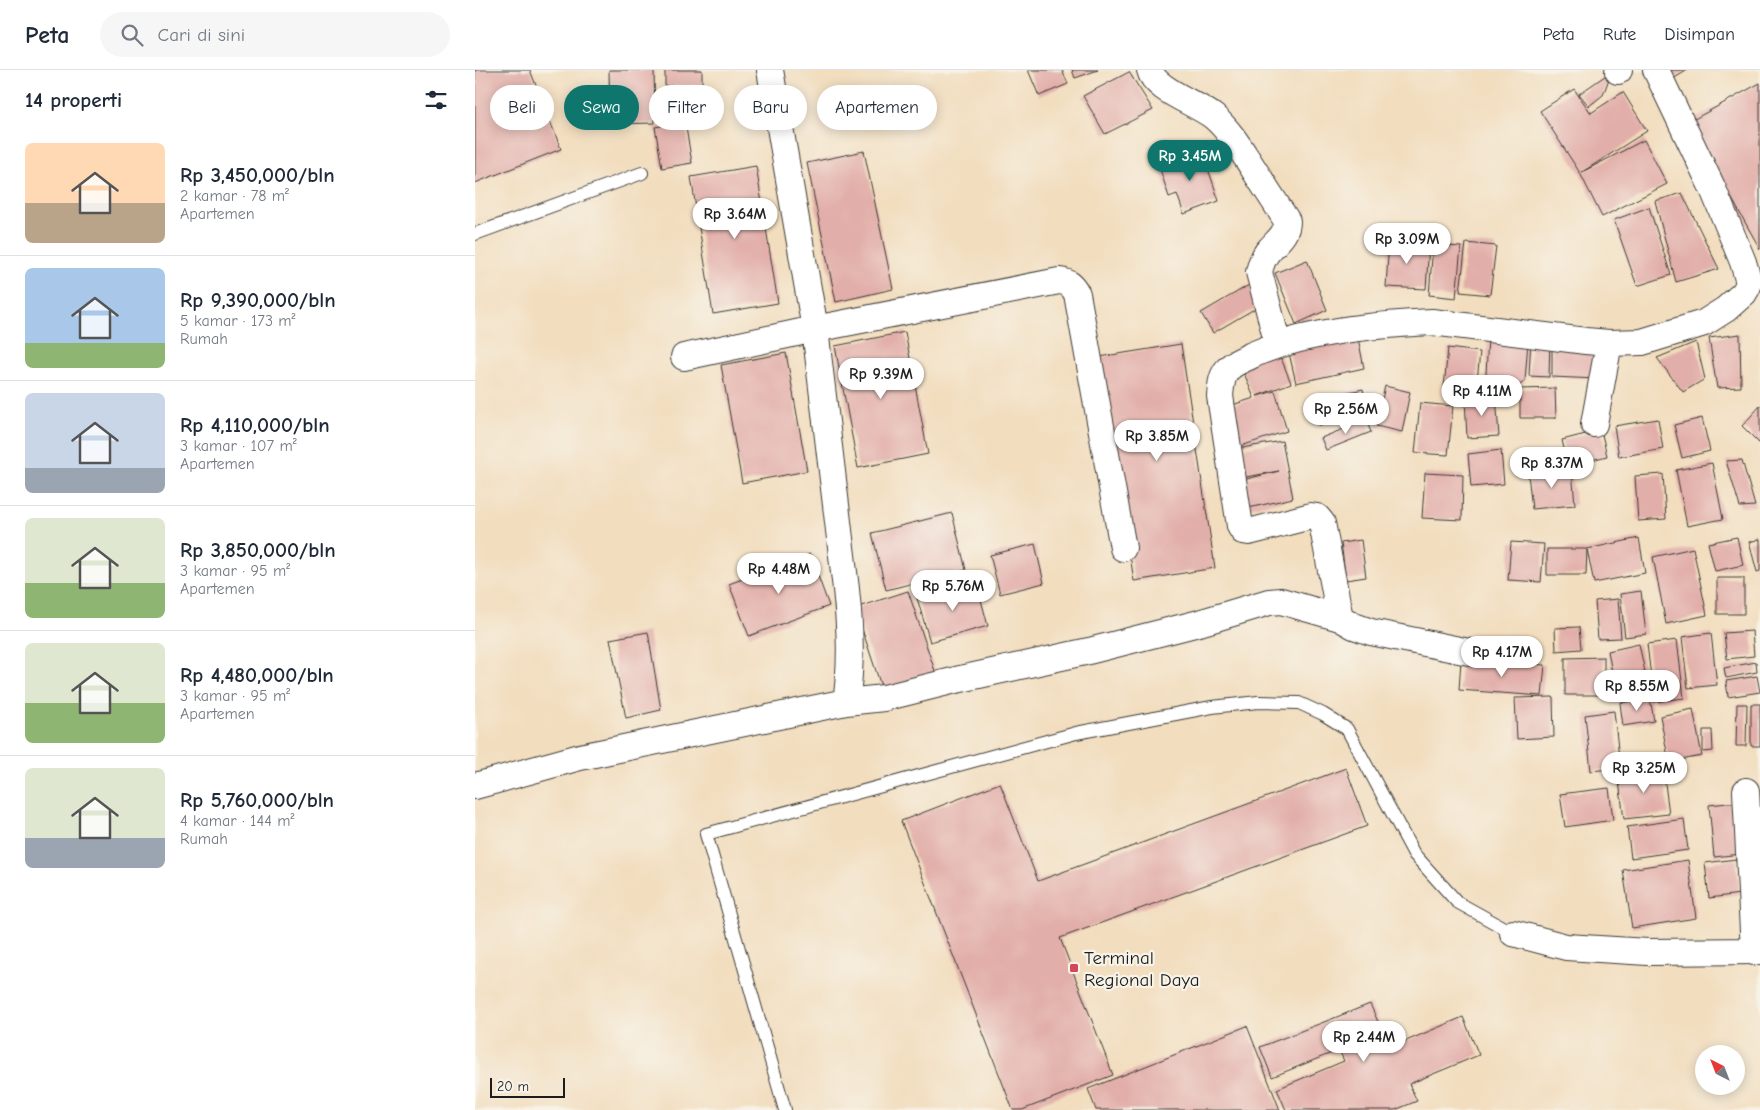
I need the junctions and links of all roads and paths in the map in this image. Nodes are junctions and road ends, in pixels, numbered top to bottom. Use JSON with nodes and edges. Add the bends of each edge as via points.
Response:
{"nodes":[{"id":1,"x":770,"y":70,"type":"edge"},
{"id":2,"x":1150,"y":70,"type":"edge"},
{"id":3,"x":1656,"y":70,"type":"edge"},
{"id":4,"x":642,"y":172,"type":"dead end"},
{"id":5,"x":475,"y":234,"type":"edge"},
{"id":6,"x":815,"y":329,"type":"junction"},
{"id":7,"x":1609,"y":343,"type":"junction"},
{"id":8,"x":1278,"y":345,"type":"junction"},
{"id":9,"x":684,"y":357,"type":"dead end"},
{"id":10,"x":1595,"y":424,"type":"dead end"},
{"id":11,"x":1123,"y":548,"type":"dead end"},
{"id":12,"x":1341,"y":618,"type":"junction"},
{"id":13,"x":1474,"y":654,"type":"dead end"},
{"id":14,"x":846,"y":702,"type":"junction"},
{"id":15,"x":475,"y":786,"type":"edge"},
{"id":16,"x":1746,"y":792,"type":"dead end"},
{"id":17,"x":1513,"y":933,"type":"joint"},
{"id":18,"x":1757,"y":952,"type":"edge"},
{"id":19,"x":785,"y":1110,"type":"edge"}],
"edges":[{"from":1,"to":6,"type":"street"},
{"from":2,"to":8,"type":"street","via":[[1158,84],[1213,116],[1233,138],[1287,221],[1287,228],[1261,262],[1259,272]]},
{"from":3,"to":7,"type":"street","via":[[1713,189],[1743,262],[1747,286],[1737,301],[1704,323],[1642,342]]},
{"from":4,"to":5,"type":"lane"},
{"from":6,"to":9,"type":"street"},
{"from":6,"to":11,"type":"street","via":[[1059,281],[1069,283],[1077,294]]},
{"from":6,"to":14,"type":"street","via":[[851,632],[851,673]]},
{"from":7,"to":8,"type":"street","via":[[1432,322],[1311,336]]},
{"from":7,"to":10,"type":"street"},
{"from":8,"to":12,"type":"street","via":[[1228,368],[1221,384],[1220,396],[1239,526],[1249,532],[1317,517],[1327,542]]},
{"from":12,"to":13,"type":"street","via":[[1371,632]]},
{"from":12,"to":14,"type":"street","via":[[1281,601],[1269,602],[1089,651],[884,698]]},
{"from":14,"to":15,"type":"street","via":[[580,757]]},
{"from":16,"to":18,"type":"street"},
{"from":17,"to":18,"type":"street","via":[[1566,946],[1648,952]]},
{"from":17,"to":19,"type":"lane","via":[[1457,902],[1414,854],[1347,729],[1323,714],[1299,704],[1258,702],[1212,707],[1077,733],[706,834]]}]}
